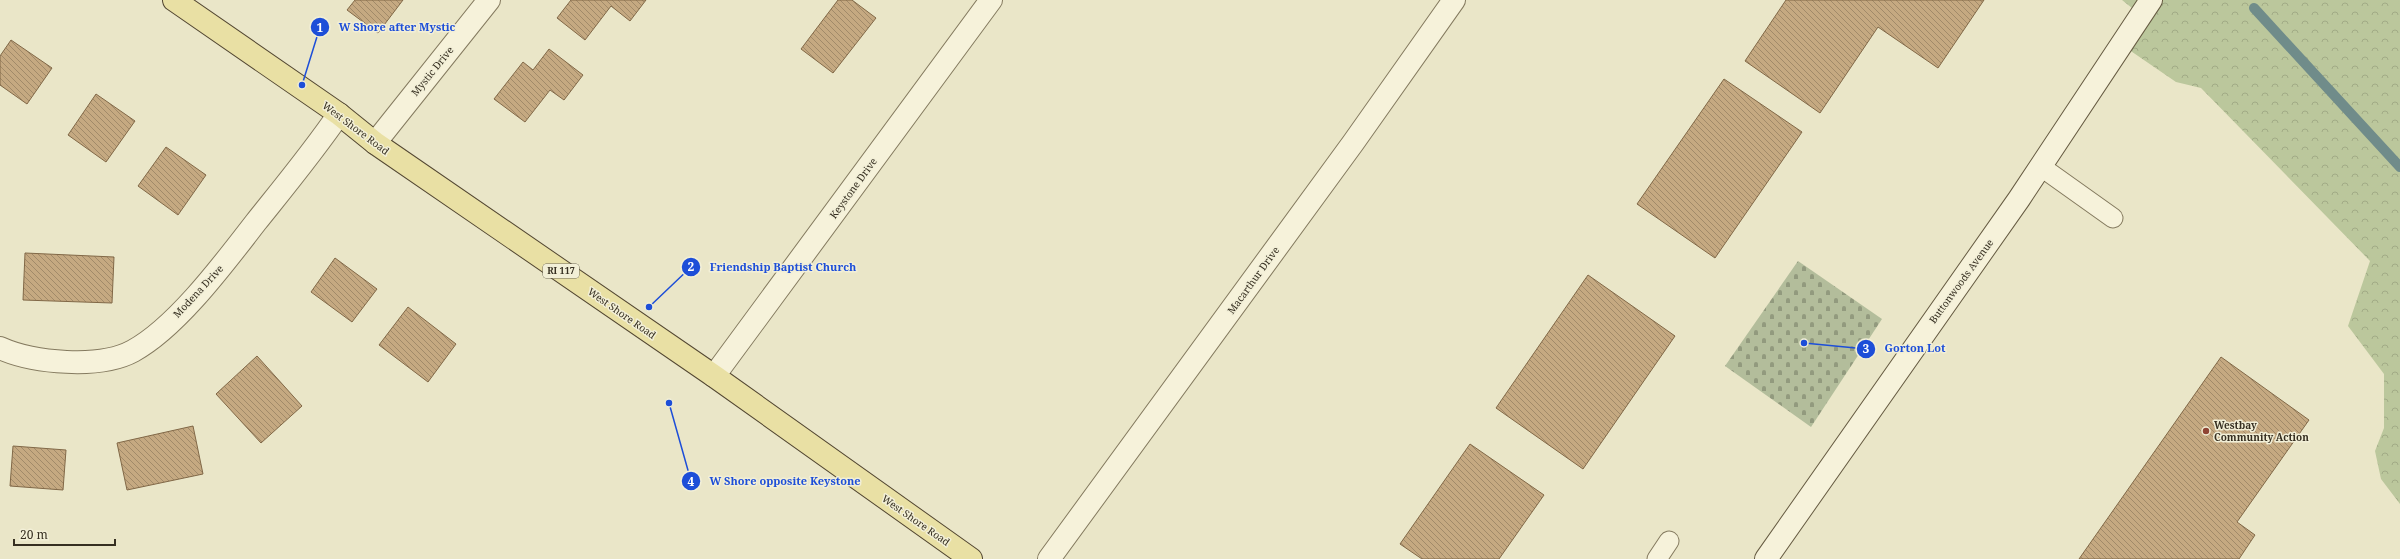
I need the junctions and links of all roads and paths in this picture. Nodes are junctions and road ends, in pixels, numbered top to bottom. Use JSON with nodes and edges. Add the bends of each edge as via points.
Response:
{"nodes":[{"id":1,"x":174,"y":0,"type":"edge"},
{"id":2,"x":489,"y":0,"type":"edge"},
{"id":3,"x":992,"y":0,"type":"edge"},
{"id":4,"x":1454,"y":0,"type":"edge"},
{"id":5,"x":2151,"y":0,"type":"edge"},
{"id":6,"x":339,"y":114,"type":"junction"},
{"id":7,"x":375,"y":143,"type":"junction"},
{"id":8,"x":2040,"y":166,"type":"junction"},
{"id":9,"x":2113,"y":218,"type":"dead end"},
{"id":10,"x":0,"y":348,"type":"edge"},
{"id":11,"x":714,"y":376,"type":"junction"},
{"id":12,"x":1669,"y":541,"type":"dead end"},
{"id":13,"x":971,"y":559,"type":"edge"},
{"id":14,"x":1049,"y":559,"type":"edge"},
{"id":15,"x":1657,"y":559,"type":"edge"},
{"id":16,"x":1766,"y":559,"type":"edge"}],
"edges":[{"from":1,"to":6,"type":"main road","name":"West Shore Road","number":"RI 117"},
{"from":2,"to":7,"type":"street","name":"Mystic Drive"},
{"from":3,"to":11,"type":"street","name":"Keystone Drive"},
{"from":4,"to":14,"type":"street","name":"Macarthur Drive","via":[[1353,143]]},
{"from":5,"to":8,"type":"street","name":"Buttonwoods Avenue"},
{"from":6,"to":7,"type":"main road","name":"West Shore Road","number":"RI 117"},
{"from":6,"to":10,"type":"street","name":"Modena Drive","via":[[313,152],[233,253],[186,306],[132,352],[93,362],[34,360]]},
{"from":7,"to":11,"type":"main road","name":"West Shore Road","number":"RI 117"},
{"from":8,"to":9,"type":"lane"},
{"from":8,"to":16,"type":"street","name":"Buttonwoods Avenue"},
{"from":11,"to":13,"type":"main road","name":"West Shore Road","number":"RI 117"},
{"from":12,"to":15,"type":"lane"}]}
